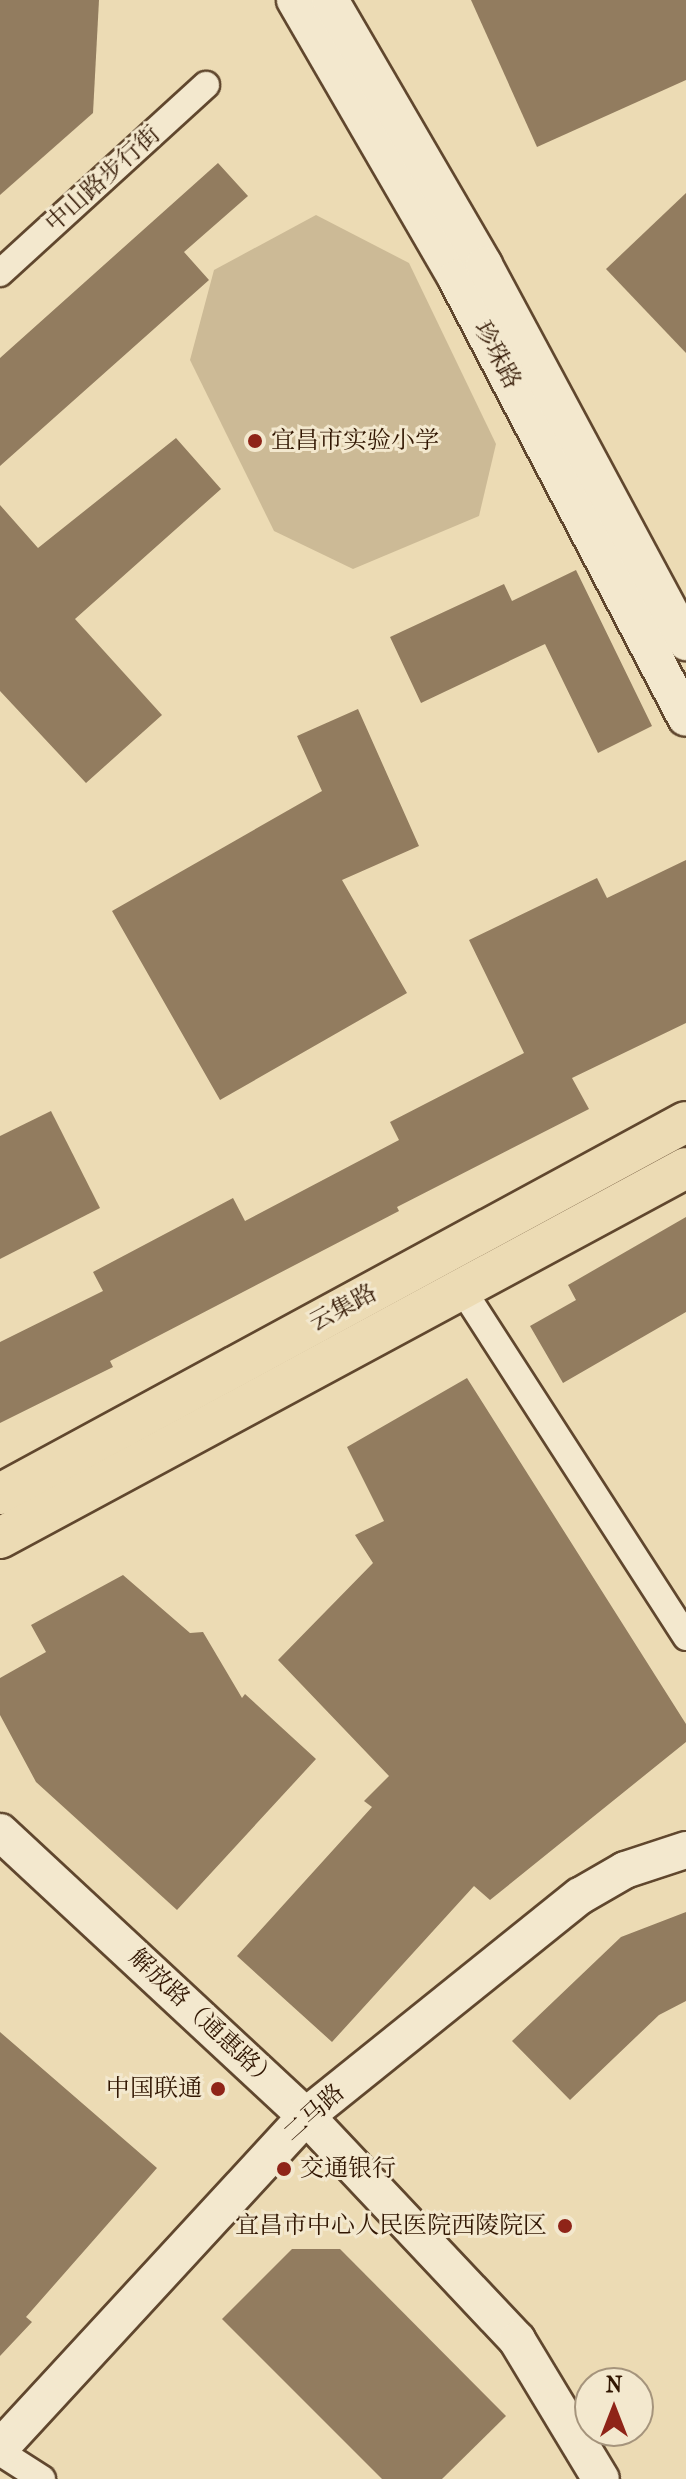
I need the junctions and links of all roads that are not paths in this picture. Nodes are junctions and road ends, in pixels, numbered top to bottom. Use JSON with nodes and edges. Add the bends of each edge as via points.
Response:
{"nodes":[{"id":1,"x":295,"y":0,"type":"edge"},
{"id":2,"x":330,"y":0,"type":"edge"},
{"id":3,"x":206,"y":85,"type":"dead end"},
{"id":4,"x":0,"y":273,"type":"edge"},
{"id":5,"x":686,"y":642,"type":"edge"},
{"id":6,"x":686,"y":718,"type":"edge"},
{"id":7,"x":686,"y":1122,"type":"edge"},
{"id":8,"x":686,"y":1168,"type":"edge"},
{"id":9,"x":462,"y":1289,"type":"junction"},
{"id":10,"x":0,"y":1494,"type":"edge"},
{"id":11,"x":0,"y":1538,"type":"edge"},
{"id":12,"x":686,"y":1637,"type":"edge"},
{"id":13,"x":0,"y":1832,"type":"edge"},
{"id":14,"x":686,"y":1850,"type":"edge"},
{"id":15,"x":306,"y":2116,"type":"junction"},
{"id":16,"x":0,"y":2450,"type":"edge"},
{"id":17,"x":42,"y":2479,"type":"edge"},
{"id":18,"x":601,"y":2479,"type":"edge"}],
"edges":[{"from":1,"to":6,"type":"street","name":"珍珠路","via":[[456,278]]},
{"from":2,"to":5,"type":"street","name":"珍珠路","via":[[484,265]]},
{"from":3,"to":4,"type":"street","name":"中山路步行街"},
{"from":7,"to":10,"type":"main road","name":"云集路"},
{"from":8,"to":9,"type":"main road","name":"云集路"},
{"from":9,"to":11,"type":"main road","name":"云集路"},
{"from":9,"to":12,"type":"street"},
{"from":13,"to":15,"type":"street","name":"解放路（通惠路）"},
{"from":14,"to":15,"type":"street","name":"二马路","via":[[625,1870],[580,1896]]},
{"from":15,"to":16,"type":"street","name":"二马路"},
{"from":15,"to":18,"type":"street","name":"解放路（通惠路）","via":[[517,2340]]},
{"from":16,"to":17,"type":"street"}]}
